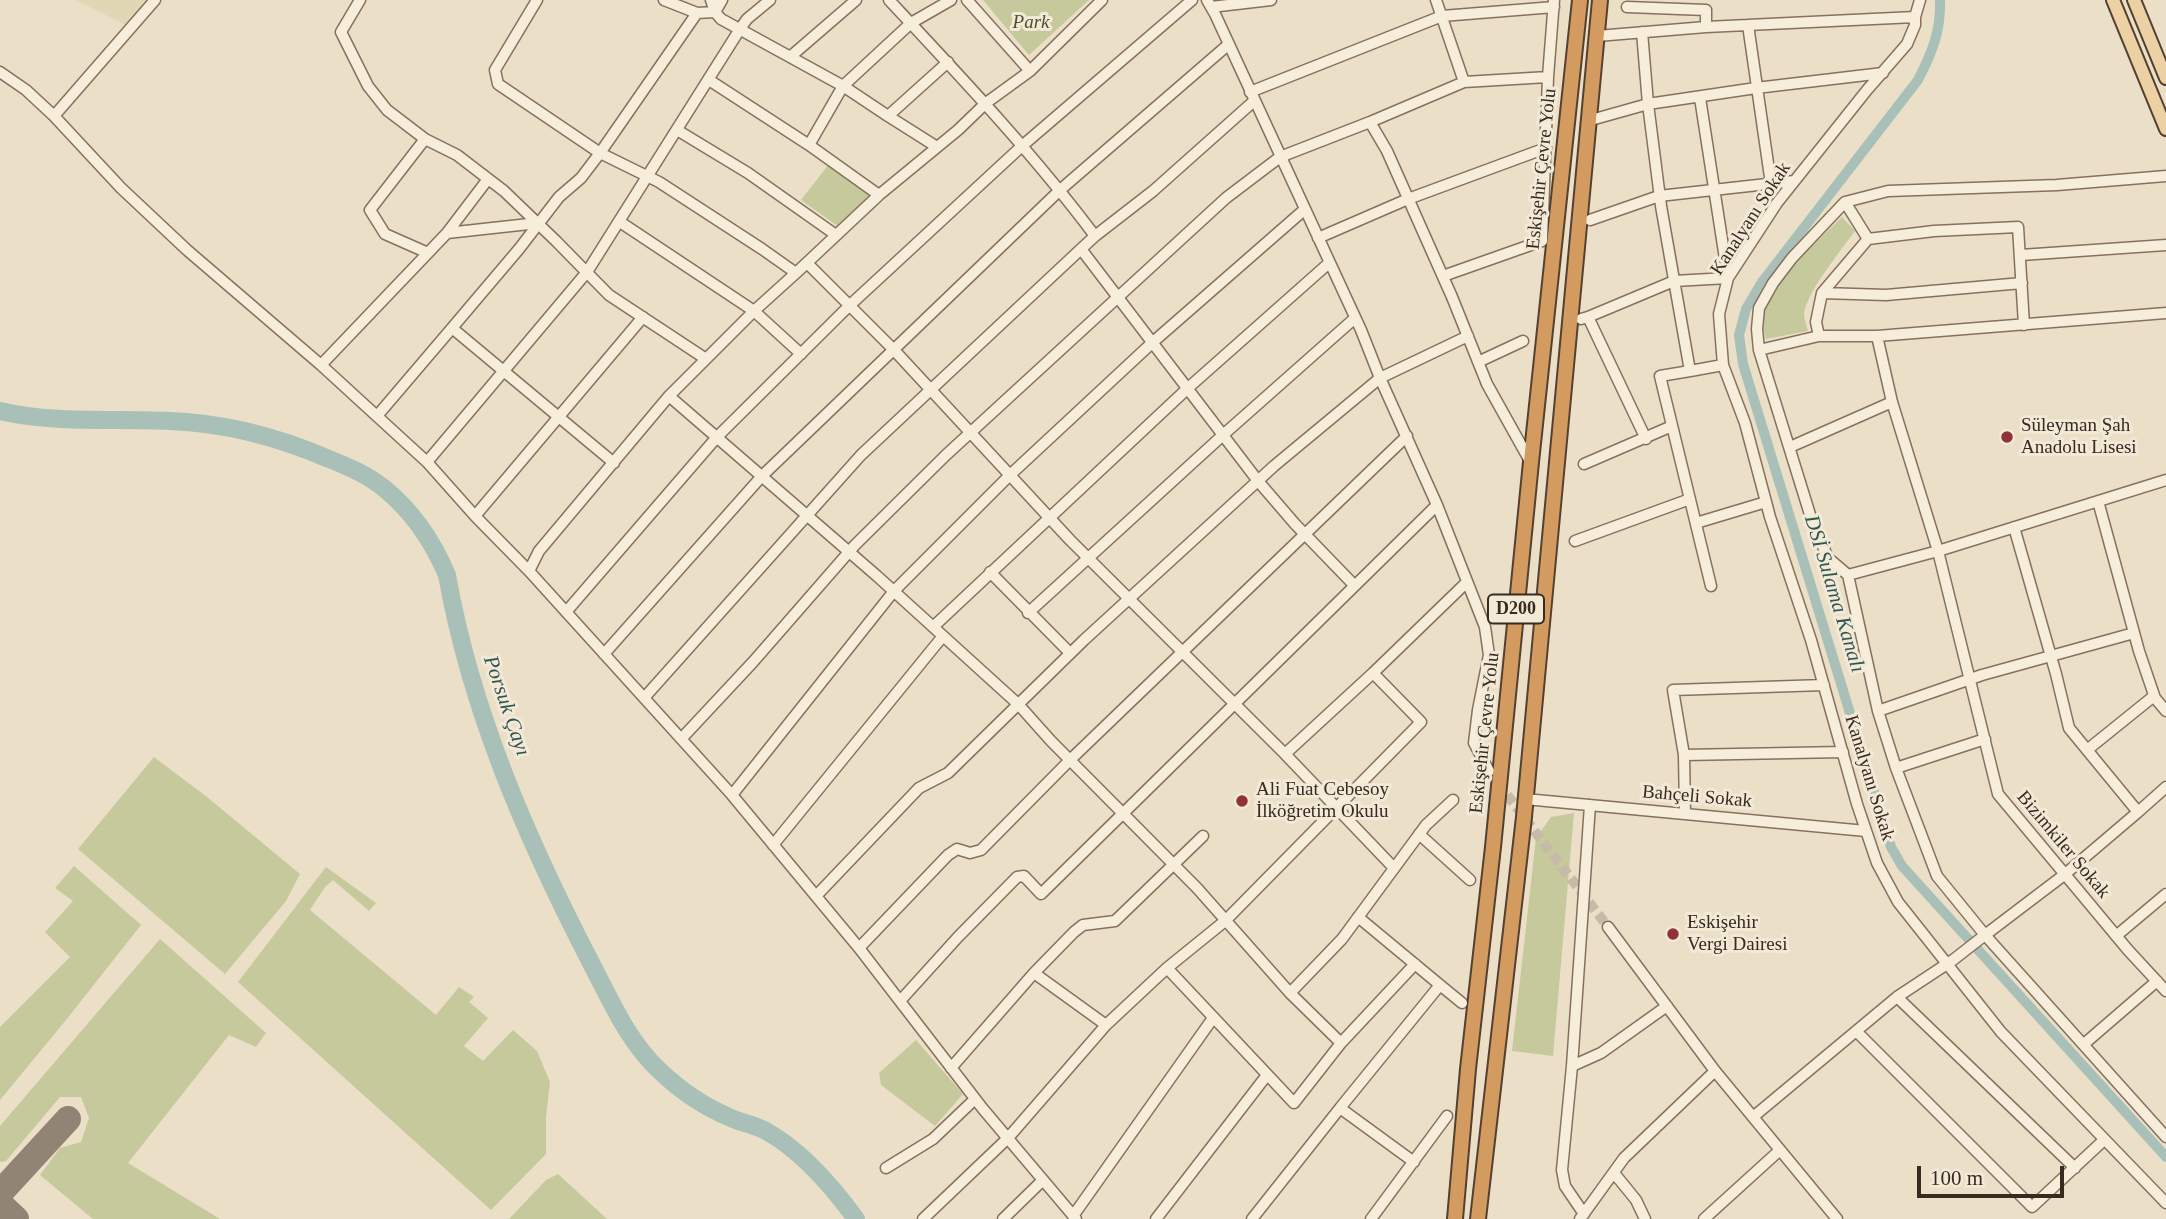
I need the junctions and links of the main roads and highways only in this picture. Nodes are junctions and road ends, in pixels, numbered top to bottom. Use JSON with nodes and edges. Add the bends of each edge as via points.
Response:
{"nodes":[{"id":1,"x":1580,"y":0,"type":"edge"},
{"id":2,"x":1600,"y":0,"type":"edge"},
{"id":3,"x":2113,"y":0,"type":"edge"},
{"id":4,"x":2134,"y":0,"type":"edge"},
{"id":5,"x":2166,"y":78,"type":"edge"},
{"id":6,"x":2166,"y":130,"type":"edge"},
{"id":7,"x":1455,"y":1219,"type":"edge"},
{"id":8,"x":1478,"y":1219,"type":"edge"}],
"edges":[{"from":1,"to":7,"type":"highway","name":"Eskişehir Çevre Yolu","number":"D200"},
{"from":2,"to":8,"type":"highway","number":"D200","via":[[1525,799]]},
{"from":3,"to":6,"type":"main road"},
{"from":4,"to":5,"type":"main road"}]}
